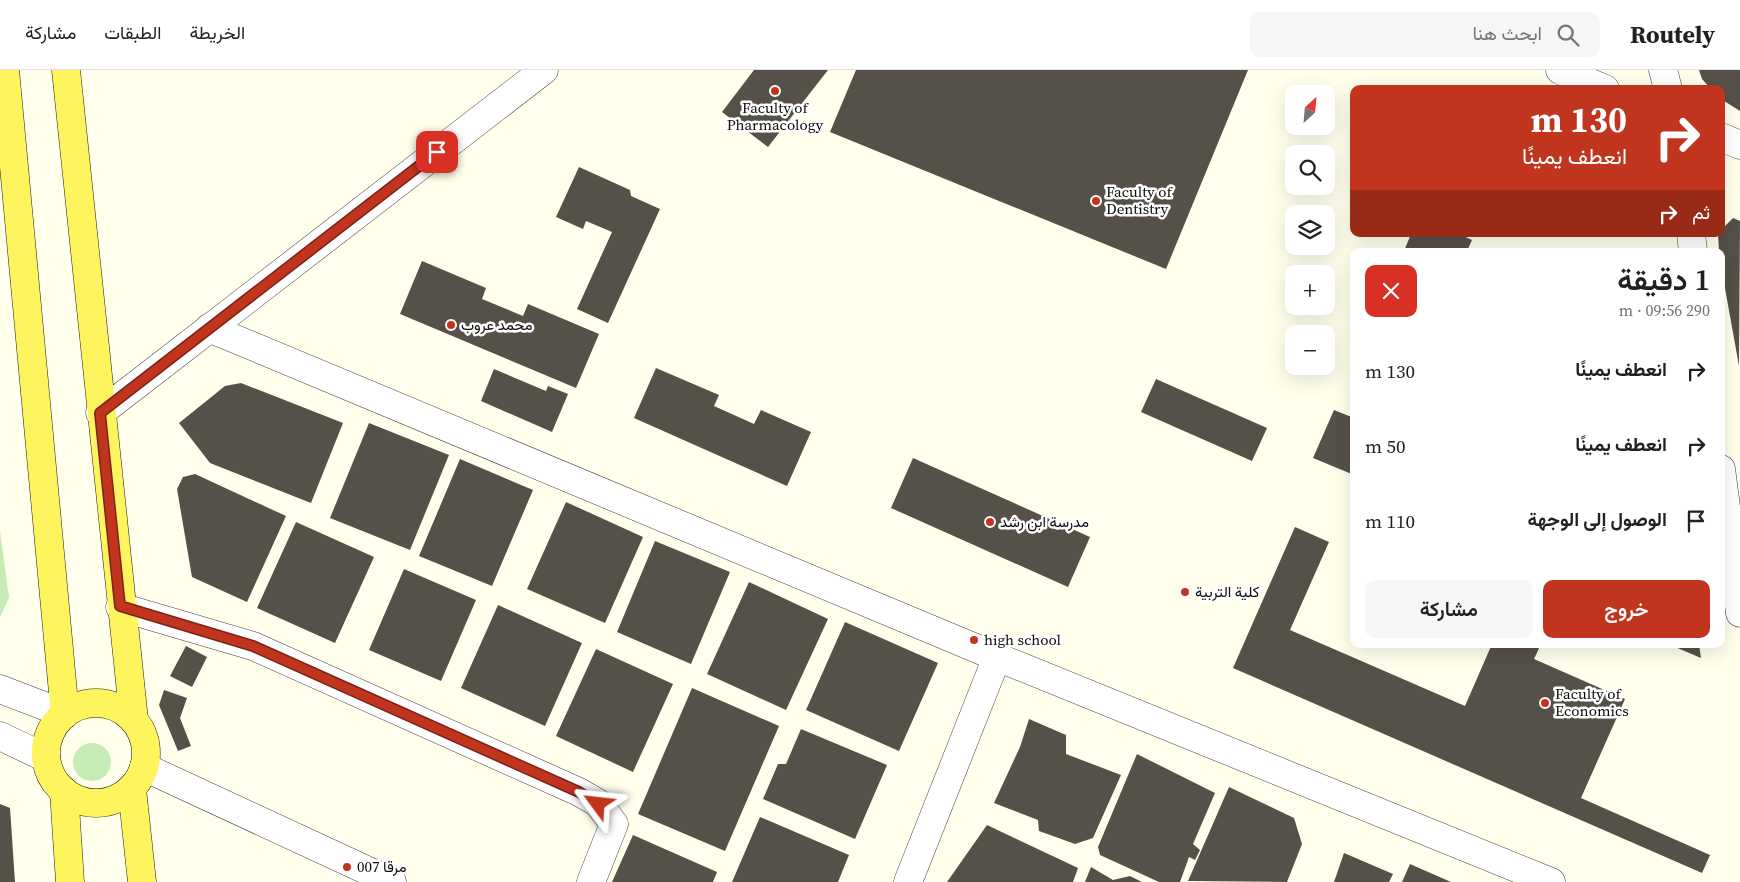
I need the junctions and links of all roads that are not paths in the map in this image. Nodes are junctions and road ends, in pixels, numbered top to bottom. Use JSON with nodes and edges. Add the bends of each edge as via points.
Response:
{"nodes":[{"id":1,"x":5,"y":70,"type":"edge"},
{"id":2,"x":66,"y":70,"type":"edge"},
{"id":3,"x":544,"y":70,"type":"edge"},
{"id":4,"x":1560,"y":70,"type":"edge"},
{"id":5,"x":1663,"y":70,"type":"edge"},
{"id":6,"x":1596,"y":85,"type":"edge"},
{"id":7,"x":1667,"y":85,"type":"edge"},
{"id":8,"x":1725,"y":139,"type":"edge"},
{"id":9,"x":1740,"y":145,"type":"edge"},
{"id":10,"x":209,"y":328,"type":"junction"},
{"id":11,"x":100,"y":413,"type":"junction"},
{"id":12,"x":1725,"y":488,"type":"edge"},
{"id":13,"x":1735,"y":537,"type":"edge"},
{"id":14,"x":120,"y":606,"type":"junction"},
{"id":15,"x":1740,"y":613,"type":"edge"},
{"id":16,"x":997,"y":657,"type":"junction"},
{"id":17,"x":0,"y":689,"type":"edge"},
{"id":18,"x":65,"y":714,"type":"junction"},
{"id":19,"x":134,"y":720,"type":"junction"},
{"id":20,"x":0,"y":736,"type":"edge"},
{"id":21,"x":46,"y":758,"type":"junction"},
{"id":22,"x":138,"y":778,"type":"junction"},
{"id":23,"x":64,"y":791,"type":"junction"},
{"id":24,"x":70,"y":882,"type":"edge"},
{"id":25,"x":142,"y":882,"type":"edge"},
{"id":26,"x":392,"y":882,"type":"edge"},
{"id":27,"x":591,"y":882,"type":"edge"},
{"id":28,"x":908,"y":882,"type":"edge"},
{"id":29,"x":1551,"y":882,"type":"edge"}],
"edges":[{"from":1,"to":18,"type":"main road"},
{"from":2,"to":11,"type":"main road"},
{"from":3,"to":10,"type":"street"},
{"from":4,"to":6,"type":"street"},
{"from":5,"to":7,"type":"street"},
{"from":8,"to":9,"type":"street"},
{"from":10,"to":11,"type":"street"},
{"from":10,"to":16,"type":"street"},
{"from":11,"to":14,"type":"main road"},
{"from":12,"to":13,"type":"street"},
{"from":13,"to":15,"type":"street"},
{"from":14,"to":19,"type":"main road"},
{"from":14,"to":27,"type":"street","via":[[253,646],[579,792],[598,804],[614,824]]},
{"from":16,"to":28,"type":"street"},
{"from":16,"to":29,"type":"street"},
{"from":17,"to":18,"type":"street"},
{"from":18,"to":19,"type":"main road","via":[[76,708],[101,704],[124,712]]},
{"from":18,"to":21,"type":"main road","via":[[50,734]]},
{"from":19,"to":22,"type":"main road","via":[[145,742]]},
{"from":20,"to":21,"type":"street"},
{"from":21,"to":23,"type":"main road","via":[[55,782]]},
{"from":22,"to":23,"type":"main road","via":[[122,796],[98,803],[74,798]]},
{"from":22,"to":25,"type":"main road"},
{"from":22,"to":26,"type":"street"},
{"from":23,"to":24,"type":"main road"}]}
